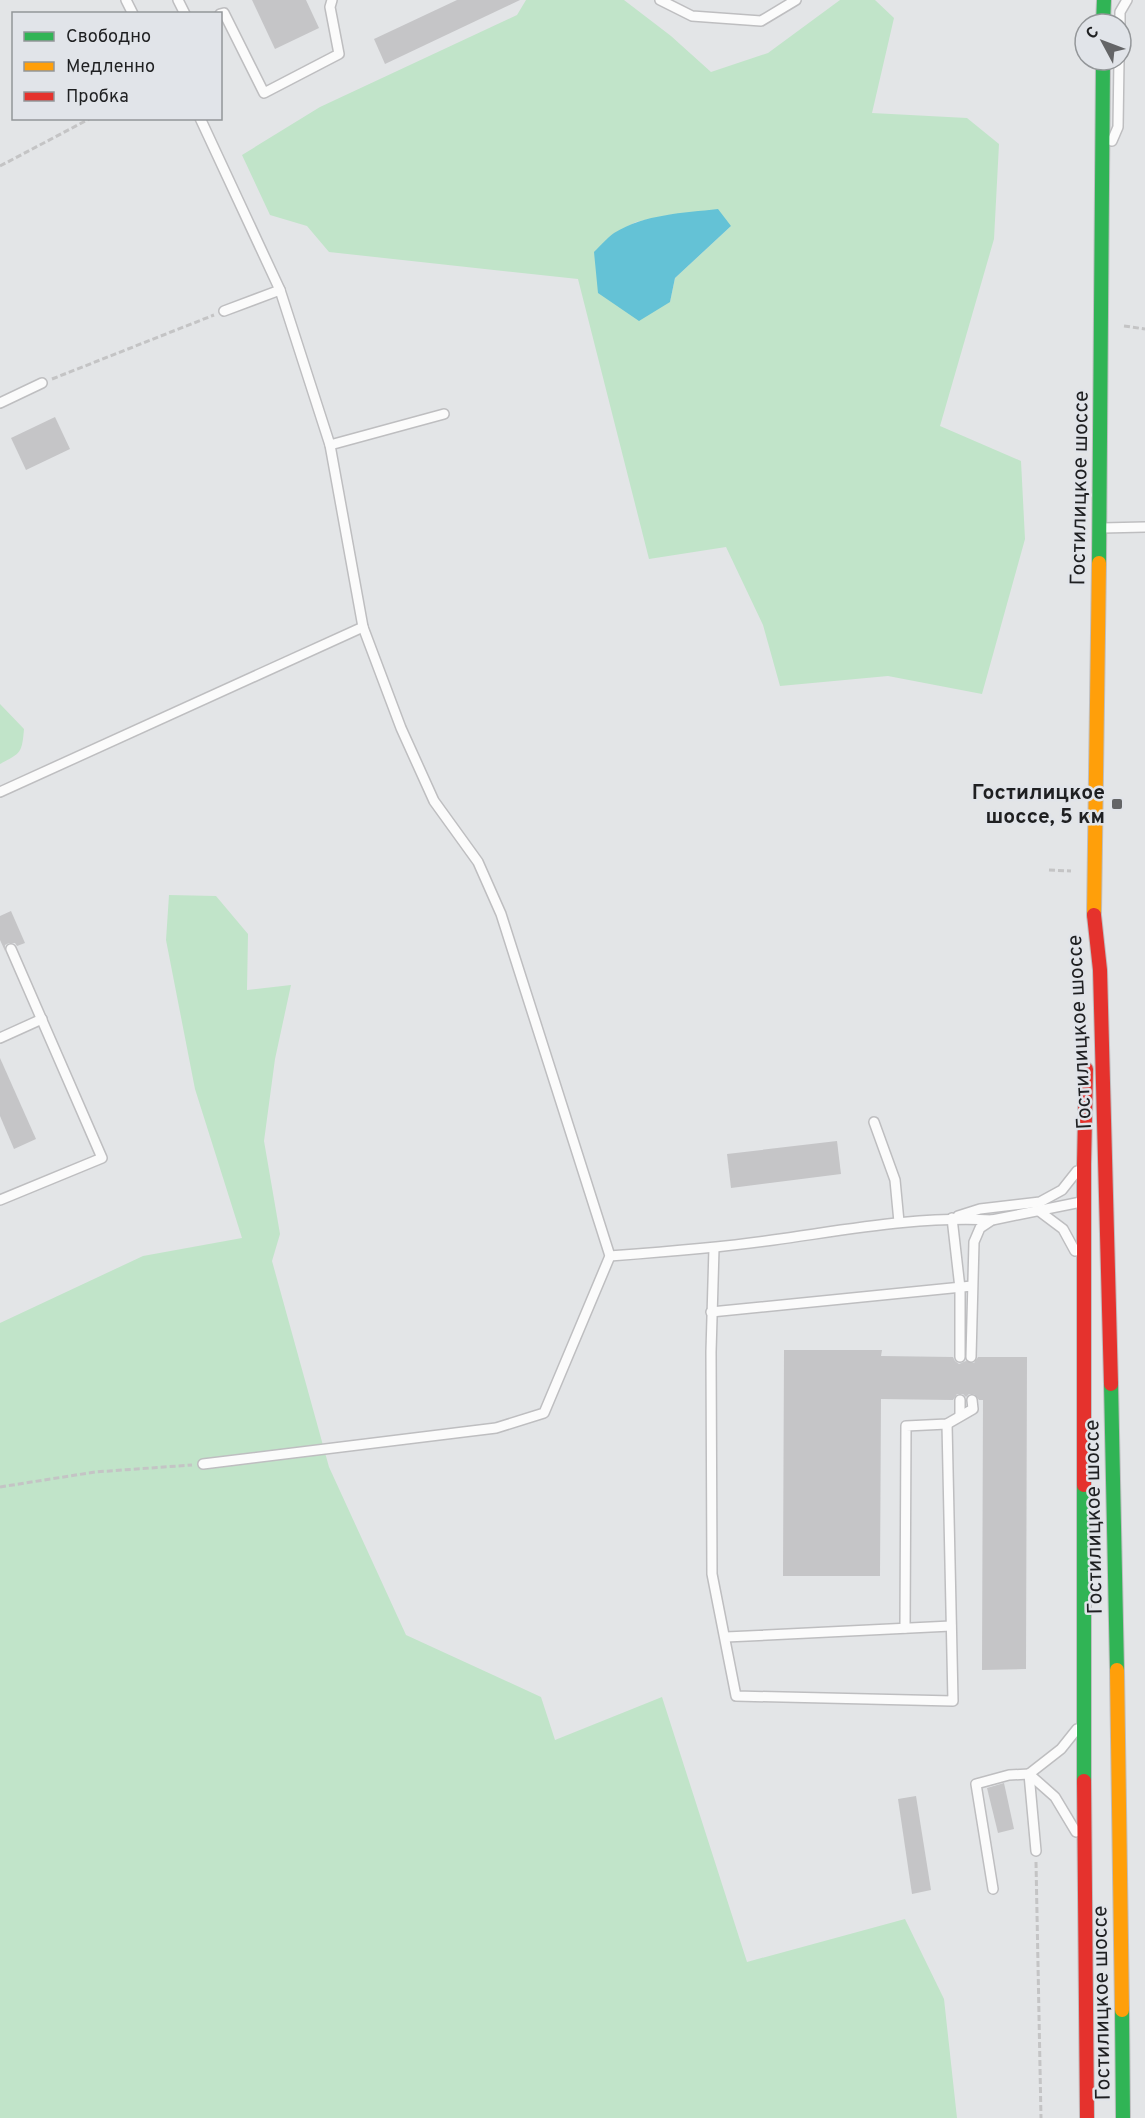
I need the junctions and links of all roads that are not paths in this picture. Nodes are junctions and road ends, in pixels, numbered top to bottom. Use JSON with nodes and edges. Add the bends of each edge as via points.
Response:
{"nodes":[{"id":1,"x":332,"y":0,"type":"edge"},
{"id":2,"x":660,"y":0,"type":"edge"},
{"id":3,"x":796,"y":0,"type":"edge"},
{"id":4,"x":222,"y":14,"type":"edge"},
{"id":5,"x":1103,"y":72,"type":"edge"},
{"id":6,"x":1119,"y":72,"type":"edge"},
{"id":7,"x":201,"y":120,"type":"edge"},
{"id":8,"x":1103,"y":166,"type":"junction"},
{"id":9,"x":280,"y":290,"type":"junction"},
{"id":10,"x":224,"y":312,"type":"road end"},
{"id":11,"x":42,"y":383,"type":"road end"},
{"id":12,"x":0,"y":403,"type":"edge"},
{"id":13,"x":444,"y":414,"type":"dead end"},
{"id":14,"x":330,"y":445,"type":"junction"},
{"id":15,"x":1145,"y":527,"type":"edge"},
{"id":16,"x":1099,"y":528,"type":"junction"},
{"id":17,"x":363,"y":627,"type":"junction"},
{"id":18,"x":0,"y":792,"type":"edge"},
{"id":19,"x":1094,"y":915,"type":"junction"},
{"id":20,"x":11,"y":949,"type":"dead end"},
{"id":21,"x":1087,"y":1004,"type":"dead end"},
{"id":22,"x":42,"y":1019,"type":"junction"},
{"id":23,"x":0,"y":1038,"type":"edge"},
{"id":24,"x":1086,"y":1061,"type":"dead end"},
{"id":25,"x":874,"y":1122,"type":"dead end"},
{"id":26,"x":1084,"y":1164,"type":"junction"},
{"id":27,"x":1107,"y":1197,"type":"junction"},
{"id":28,"x":0,"y":1200,"type":"edge"},
{"id":29,"x":1085,"y":1202,"type":"junction"},
{"id":30,"x":1039,"y":1211,"type":"junction"},
{"id":31,"x":952,"y":1218,"type":"junction"},
{"id":32,"x":992,"y":1220,"type":"junction"},
{"id":33,"x":899,"y":1222,"type":"junction"},
{"id":34,"x":714,"y":1248,"type":"junction"},
{"id":35,"x":610,"y":1256,"type":"junction"},
{"id":36,"x":1084,"y":1284,"type":"junction"},
{"id":37,"x":972,"y":1286,"type":"junction"},
{"id":38,"x":960,"y":1288,"type":"junction"},
{"id":39,"x":711,"y":1312,"type":"junction"},
{"id":40,"x":960,"y":1357,"type":"dead end"},
{"id":41,"x":971,"y":1357,"type":"dead end"},
{"id":42,"x":960,"y":1400,"type":"dead end"},
{"id":43,"x":972,"y":1400,"type":"dead end"},
{"id":44,"x":960,"y":1416,"type":"junction"},
{"id":45,"x":947,"y":1424,"type":"junction"},
{"id":46,"x":203,"y":1464,"type":"road end"},
{"id":47,"x":951,"y":1626,"type":"junction"},
{"id":48,"x":905,"y":1628,"type":"junction"},
{"id":49,"x":726,"y":1637,"type":"junction"},
{"id":50,"x":1084,"y":1718,"type":"junction"},
{"id":51,"x":1029,"y":1774,"type":"junction"},
{"id":52,"x":1084,"y":1847,"type":"junction"},
{"id":53,"x":1036,"y":1851,"type":"road end"},
{"id":54,"x":993,"y":1888,"type":"dead end"},
{"id":55,"x":1087,"y":2118,"type":"edge"},
{"id":56,"x":1123,"y":2118,"type":"edge"}],
"edges":[{"from":1,"to":4,"type":"lane","via":[[339,54],[264,93]]},
{"from":2,"to":3,"type":"lane","via":[[692,16],[761,21]]},
{"from":5,"to":8,"type":"main road","name":"Гостилицкое шоссе"},
{"from":6,"to":8,"type":"lane","via":[[1118,127]]},
{"from":7,"to":9,"type":"lane"},
{"from":8,"to":16,"type":"main road","name":"Гостилицкое шоссе"},
{"from":9,"to":10,"type":"lane"},
{"from":9,"to":14,"type":"lane"},
{"from":11,"to":12,"type":"lane"},
{"from":13,"to":14,"type":"lane"},
{"from":14,"to":17,"type":"lane"},
{"from":15,"to":16,"type":"lane"},
{"from":16,"to":19,"type":"main road","name":"Гостилицкое шоссе"},
{"from":17,"to":18,"type":"lane"},
{"from":17,"to":35,"type":"lane","via":[[400,728],[434,801],[478,862],[501,914]]},
{"from":19,"to":21,"type":"main road","name":"Гостилицкое шоссе"},
{"from":19,"to":27,"type":"main road","name":"Гостилицкое шоссе","via":[[1100,970]]},
{"from":20,"to":22,"type":"lane"},
{"from":22,"to":23,"type":"lane"},
{"from":22,"to":28,"type":"lane","via":[[102,1158]]},
{"from":24,"to":26,"type":"main road","name":"Гостилицкое шоссе"},
{"from":25,"to":33,"type":"lane","via":[[895,1180]]},
{"from":26,"to":29,"type":"main road","name":"Гостилицкое шоссе"},
{"from":26,"to":31,"type":"lane","via":[[1062,1190],[1040,1202],[980,1209]]},
{"from":27,"to":29,"type":"lane"},
{"from":27,"to":56,"type":"main road","name":"Гостилицкое шоссе"},
{"from":29,"to":30,"type":"lane"},
{"from":29,"to":36,"type":"main road","name":"Гостилицкое шоссе"},
{"from":30,"to":32,"type":"lane"},
{"from":30,"to":36,"type":"lane","via":[[1063,1229],[1074,1247]]},
{"from":31,"to":32,"type":"lane"},
{"from":31,"to":33,"type":"lane"},
{"from":31,"to":38,"type":"lane"},
{"from":32,"to":37,"type":"lane","via":[[980,1228],[974,1242]]},
{"from":33,"to":34,"type":"lane"},
{"from":34,"to":35,"type":"lane"},
{"from":34,"to":39,"type":"lane"},
{"from":35,"to":46,"type":"lane","via":[[544,1413],[496,1428]]},
{"from":36,"to":50,"type":"main road","name":"Гостилицкое шоссе"},
{"from":37,"to":38,"type":"lane"},
{"from":37,"to":41,"type":"lane"},
{"from":38,"to":39,"type":"lane"},
{"from":38,"to":40,"type":"lane"},
{"from":39,"to":49,"type":"lane","via":[[712,1574]]},
{"from":42,"to":44,"type":"lane"},
{"from":43,"to":44,"type":"lane","via":[[973,1409]]},
{"from":44,"to":45,"type":"lane"},
{"from":45,"to":47,"type":"lane"},
{"from":45,"to":48,"type":"lane","via":[[906,1426]]},
{"from":47,"to":48,"type":"lane"},
{"from":47,"to":49,"type":"lane","via":[[953,1701],[736,1695]]},
{"from":48,"to":49,"type":"lane"},
{"from":50,"to":51,"type":"lane","via":[[1061,1749]]},
{"from":50,"to":52,"type":"main road","name":"Гостилицкое шоссе"},
{"from":51,"to":52,"type":"lane","via":[[1055,1797]]},
{"from":51,"to":53,"type":"lane"},
{"from":51,"to":54,"type":"lane","via":[[1009,1774],[976,1784]]},
{"from":52,"to":55,"type":"main road","name":"Гостилицкое шоссе"}]}
